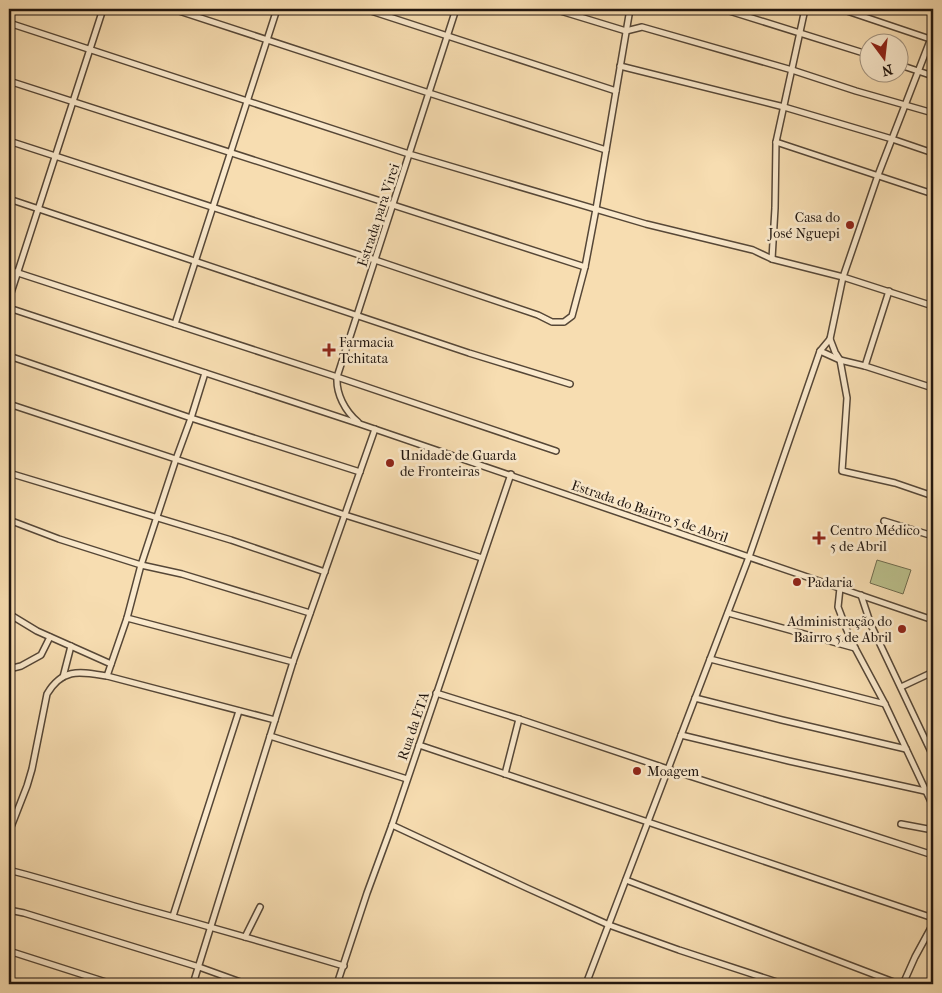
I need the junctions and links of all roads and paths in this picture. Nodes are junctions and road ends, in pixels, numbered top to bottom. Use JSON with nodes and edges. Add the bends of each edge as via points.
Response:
{"nodes":[{"id":1,"x":103,"y":9,"type":"edge"},
{"id":2,"x":173,"y":9,"type":"edge"},
{"id":3,"x":277,"y":9,"type":"edge"},
{"id":4,"x":365,"y":9,"type":"edge"},
{"id":5,"x":456,"y":9,"type":"edge"},
{"id":6,"x":554,"y":9,"type":"edge"},
{"id":7,"x":630,"y":9,"type":"edge"},
{"id":8,"x":723,"y":9,"type":"edge"},
{"id":9,"x":805,"y":9,"type":"edge"},
{"id":10,"x":841,"y":9,"type":"edge"},
{"id":11,"x":9,"y":22,"type":"edge"},
{"id":12,"x":626,"y":31,"type":"junction"},
{"id":13,"x":800,"y":34,"type":"junction"},
{"id":14,"x":447,"y":36,"type":"junction"},
{"id":15,"x":932,"y":37,"type":"edge"},
{"id":16,"x":267,"y":40,"type":"junction"},
{"id":17,"x":90,"y":49,"type":"junction"},
{"id":18,"x":860,"y":52,"type":"edge"},
{"id":19,"x":620,"y":66,"type":"junction"},
{"id":20,"x":910,"y":68,"type":"edge"},
{"id":21,"x":792,"y":70,"type":"junction"},
{"id":22,"x":918,"y":71,"type":"junction"},
{"id":23,"x":933,"y":76,"type":"edge"},
{"id":24,"x":9,"y":81,"type":"edge"},
{"id":25,"x":616,"y":91,"type":"junction"},
{"id":26,"x":429,"y":93,"type":"junction"},
{"id":27,"x":247,"y":101,"type":"junction"},
{"id":28,"x":73,"y":102,"type":"junction"},
{"id":29,"x":906,"y":105,"type":"junction"},
{"id":30,"x":784,"y":107,"type":"junction"},
{"id":31,"x":933,"y":113,"type":"edge"},
{"id":32,"x":892,"y":140,"type":"junction"},
{"id":33,"x":9,"y":141,"type":"edge"},
{"id":34,"x":776,"y":142,"type":"junction"},
{"id":35,"x":606,"y":150,"type":"junction"},
{"id":36,"x":230,"y":153,"type":"junction"},
{"id":37,"x":933,"y":153,"type":"edge"},
{"id":38,"x":409,"y":154,"type":"junction"},
{"id":39,"x":55,"y":156,"type":"junction"},
{"id":40,"x":878,"y":175,"type":"junction"},
{"id":41,"x":933,"y":194,"type":"edge"},
{"id":42,"x":9,"y":199,"type":"edge"},
{"id":43,"x":392,"y":206,"type":"junction"},
{"id":44,"x":212,"y":207,"type":"junction"},
{"id":45,"x":38,"y":209,"type":"junction"},
{"id":46,"x":596,"y":209,"type":"junction"},
{"id":47,"x":772,"y":259,"type":"junction"},
{"id":48,"x":375,"y":260,"type":"junction"},
{"id":49,"x":195,"y":262,"type":"junction"},
{"id":50,"x":585,"y":267,"type":"junction"},
{"id":51,"x":9,"y":270,"type":"edge"},
{"id":52,"x":17,"y":273,"type":"junction"},
{"id":53,"x":844,"y":277,"type":"junction"},
{"id":54,"x":888,"y":291,"type":"junction"},
{"id":55,"x":9,"y":299,"type":"edge"},
{"id":56,"x":933,"y":306,"type":"edge"},
{"id":57,"x":9,"y":308,"type":"edge"},
{"id":58,"x":357,"y":316,"type":"junction"},
{"id":59,"x":175,"y":324,"type":"junction"},
{"id":60,"x":830,"y":339,"type":"junction"},
{"id":61,"x":820,"y":351,"type":"junction"},
{"id":62,"x":9,"y":356,"type":"edge"},
{"id":63,"x":840,"y":360,"type":"junction"},
{"id":64,"x":865,"y":366,"type":"junction"},
{"id":65,"x":205,"y":373,"type":"junction"},
{"id":66,"x":337,"y":377,"type":"junction"},
{"id":67,"x":570,"y":384,"type":"dead end"},
{"id":68,"x":933,"y":388,"type":"edge"},
{"id":69,"x":9,"y":404,"type":"edge"},
{"id":70,"x":191,"y":418,"type":"junction"},
{"id":71,"x":360,"y":424,"type":"junction"},
{"id":72,"x":375,"y":430,"type":"junction"},
{"id":73,"x":556,"y":450,"type":"dead end"},
{"id":74,"x":176,"y":459,"type":"junction"},
{"id":75,"x":9,"y":472,"type":"edge"},
{"id":76,"x":360,"y":472,"type":"junction"},
{"id":77,"x":510,"y":474,"type":"junction"},
{"id":78,"x":933,"y":496,"type":"edge"},
{"id":79,"x":345,"y":515,"type":"junction"},
{"id":80,"x":157,"y":518,"type":"junction"},
{"id":81,"x":9,"y":520,"type":"edge"},
{"id":82,"x":884,"y":521,"type":"dead end"},
{"id":83,"x":933,"y":536,"type":"edge"},
{"id":84,"x":749,"y":557,"type":"junction"},
{"id":85,"x":482,"y":558,"type":"junction"},
{"id":86,"x":141,"y":565,"type":"junction"},
{"id":87,"x":324,"y":572,"type":"junction"},
{"id":88,"x":840,"y":588,"type":"junction"},
{"id":89,"x":861,"y":595,"type":"junction"},
{"id":90,"x":310,"y":613,"type":"junction"},
{"id":91,"x":728,"y":613,"type":"junction"},
{"id":92,"x":9,"y":614,"type":"edge"},
{"id":93,"x":127,"y":618,"type":"junction"},
{"id":94,"x":933,"y":620,"type":"edge"},
{"id":95,"x":50,"y":637,"type":"junction"},
{"id":96,"x":71,"y":646,"type":"junction"},
{"id":97,"x":855,"y":648,"type":"junction"},
{"id":98,"x":710,"y":659,"type":"junction"},
{"id":99,"x":293,"y":662,"type":"junction"},
{"id":100,"x":111,"y":664,"type":"junction"},
{"id":101,"x":9,"y":668,"type":"edge"},
{"id":102,"x":933,"y":672,"type":"edge"},
{"id":103,"x":107,"y":676,"type":"junction"},
{"id":104,"x":63,"y":677,"type":"junction"},
{"id":105,"x":901,"y":687,"type":"junction"},
{"id":106,"x":436,"y":693,"type":"junction"},
{"id":107,"x":695,"y":698,"type":"junction"},
{"id":108,"x":884,"y":704,"type":"junction"},
{"id":109,"x":239,"y":711,"type":"junction"},
{"id":110,"x":519,"y":718,"type":"junction"},
{"id":111,"x":275,"y":720,"type":"junction"},
{"id":112,"x":681,"y":735,"type":"junction"},
{"id":113,"x":270,"y":736,"type":"junction"},
{"id":114,"x":419,"y":745,"type":"junction"},
{"id":115,"x":906,"y":749,"type":"junction"},
{"id":116,"x":933,"y":756,"type":"edge"},
{"id":117,"x":668,"y":768,"type":"junction"},
{"id":118,"x":505,"y":774,"type":"junction"},
{"id":119,"x":407,"y":779,"type":"junction"},
{"id":120,"x":926,"y":791,"type":"junction"},
{"id":121,"x":933,"y":806,"type":"edge"},
{"id":122,"x":648,"y":822,"type":"junction"},
{"id":123,"x":392,"y":824,"type":"junction"},
{"id":124,"x":901,"y":824,"type":"dead end"},
{"id":125,"x":933,"y":830,"type":"edge"},
{"id":126,"x":9,"y":832,"type":"edge"},
{"id":127,"x":933,"y":855,"type":"edge"},
{"id":128,"x":9,"y":870,"type":"edge"},
{"id":129,"x":626,"y":880,"type":"junction"},
{"id":130,"x":260,"y":907,"type":"dead end"},
{"id":131,"x":9,"y":910,"type":"edge"},
{"id":132,"x":174,"y":916,"type":"junction"},
{"id":133,"x":933,"y":918,"type":"edge"},
{"id":134,"x":609,"y":924,"type":"junction"},
{"id":135,"x":933,"y":924,"type":"edge"},
{"id":136,"x":211,"y":927,"type":"junction"},
{"id":137,"x":245,"y":937,"type":"junction"},
{"id":138,"x":9,"y":951,"type":"edge"},
{"id":139,"x":344,"y":966,"type":"junction"},
{"id":140,"x":199,"y":967,"type":"junction"},
{"id":141,"x":587,"y":983,"type":"edge"},
{"id":142,"x":112,"y":984,"type":"edge"},
{"id":143,"x":193,"y":984,"type":"edge"},
{"id":144,"x":246,"y":984,"type":"edge"},
{"id":145,"x":337,"y":984,"type":"edge"},
{"id":146,"x":783,"y":984,"type":"edge"},
{"id":147,"x":899,"y":984,"type":"edge"},
{"id":148,"x":903,"y":984,"type":"edge"}],
"edges":[{"from":1,"to":17,"type":"street"},
{"from":2,"to":16,"type":"street"},
{"from":3,"to":16,"type":"street"},
{"from":4,"to":14,"type":"street"},
{"from":5,"to":14,"type":"street","name":"Estrada para Virei"},
{"from":6,"to":12,"type":"street"},
{"from":7,"to":12,"type":"street"},
{"from":8,"to":13,"type":"street"},
{"from":9,"to":13,"type":"street"},
{"from":10,"to":15,"type":"street"},
{"from":11,"to":17,"type":"street"},
{"from":12,"to":19,"type":"street"},
{"from":12,"to":21,"type":"street","via":[[642,27]]},
{"from":13,"to":18,"type":"street"},
{"from":13,"to":21,"type":"street"},
{"from":14,"to":25,"type":"street"},
{"from":14,"to":26,"type":"street","name":"Estrada para Virei"},
{"from":15,"to":22,"type":"street"},
{"from":16,"to":26,"type":"street"},
{"from":16,"to":27,"type":"street"},
{"from":17,"to":27,"type":"street"},
{"from":17,"to":28,"type":"street"},
{"from":19,"to":25,"type":"street"},
{"from":19,"to":30,"type":"street"},
{"from":20,"to":22,"type":"street"},
{"from":21,"to":29,"type":"street"},
{"from":21,"to":30,"type":"street"},
{"from":22,"to":23,"type":"street"},
{"from":22,"to":29,"type":"street"},
{"from":24,"to":28,"type":"street"},
{"from":25,"to":35,"type":"street"},
{"from":26,"to":35,"type":"street"},
{"from":26,"to":38,"type":"street","name":"Estrada para Virei"},
{"from":27,"to":36,"type":"street"},
{"from":27,"to":38,"type":"street"},
{"from":28,"to":36,"type":"street"},
{"from":28,"to":39,"type":"street"},
{"from":29,"to":31,"type":"street"},
{"from":29,"to":32,"type":"street"},
{"from":30,"to":32,"type":"street"},
{"from":30,"to":34,"type":"street"},
{"from":32,"to":37,"type":"street"},
{"from":32,"to":40,"type":"street"},
{"from":33,"to":39,"type":"street"},
{"from":34,"to":40,"type":"street"},
{"from":34,"to":47,"type":"street"},
{"from":35,"to":46,"type":"street"},
{"from":36,"to":43,"type":"street"},
{"from":36,"to":44,"type":"street"},
{"from":38,"to":43,"type":"street","name":"Estrada para Virei"},
{"from":38,"to":46,"type":"street"},
{"from":39,"to":44,"type":"street"},
{"from":39,"to":45,"type":"street"},
{"from":40,"to":41,"type":"street"},
{"from":40,"to":53,"type":"street"},
{"from":42,"to":45,"type":"street"},
{"from":43,"to":48,"type":"street","name":"Estrada para Virei"},
{"from":43,"to":50,"type":"street"},
{"from":44,"to":48,"type":"street"},
{"from":44,"to":49,"type":"street"},
{"from":45,"to":49,"type":"street"},
{"from":45,"to":52,"type":"street"},
{"from":46,"to":47,"type":"street","via":[[753,250]]},
{"from":46,"to":50,"type":"street"},
{"from":47,"to":53,"type":"street"},
{"from":48,"to":50,"type":"street","via":[[552,322],[564,322],[572,316]]},
{"from":48,"to":58,"type":"street","name":"Estrada para Virei"},
{"from":49,"to":58,"type":"street"},
{"from":49,"to":59,"type":"street"},
{"from":51,"to":52,"type":"street"},
{"from":52,"to":55,"type":"street"},
{"from":52,"to":59,"type":"street"},
{"from":53,"to":54,"type":"street"},
{"from":53,"to":60,"type":"street"},
{"from":54,"to":56,"type":"street"},
{"from":54,"to":64,"type":"street"},
{"from":57,"to":65,"type":"street","name":"Estrada do Bairro 5 de Abril"},
{"from":58,"to":66,"type":"street","name":"Estrada para Virei"},
{"from":58,"to":67,"type":"street"},
{"from":59,"to":66,"type":"street"},
{"from":60,"to":61,"type":"street"},
{"from":60,"to":63,"type":"street"},
{"from":61,"to":63,"type":"street"},
{"from":61,"to":84,"type":"street"},
{"from":62,"to":70,"type":"street"},
{"from":63,"to":64,"type":"street"},
{"from":63,"to":78,"type":"street","via":[[847,398],[842,470]]},
{"from":64,"to":68,"type":"street"},
{"from":65,"to":70,"type":"street"},
{"from":65,"to":71,"type":"street","name":"Estrada do Bairro 5 de Abril"},
{"from":66,"to":71,"type":"street","via":[[340,397]]},
{"from":66,"to":73,"type":"street"},
{"from":69,"to":74,"type":"street"},
{"from":70,"to":74,"type":"street"},
{"from":70,"to":76,"type":"street"},
{"from":71,"to":72,"type":"street","name":"Estrada do Bairro 5 de Abril"},
{"from":72,"to":76,"type":"street"},
{"from":72,"to":77,"type":"street","name":"Estrada do Bairro 5 de Abril"},
{"from":74,"to":79,"type":"street"},
{"from":74,"to":80,"type":"street"},
{"from":75,"to":80,"type":"street"},
{"from":76,"to":79,"type":"street"},
{"from":77,"to":84,"type":"street","name":"Estrada do Bairro 5 de Abril"},
{"from":77,"to":85,"type":"street","name":"Rua da ETA"},
{"from":79,"to":85,"type":"street"},
{"from":79,"to":87,"type":"street"},
{"from":80,"to":86,"type":"street"},
{"from":80,"to":87,"type":"street"},
{"from":81,"to":86,"type":"street"},
{"from":82,"to":83,"type":"street"},
{"from":84,"to":88,"type":"street","name":"Estrada do Bairro 5 de Abril"},
{"from":84,"to":91,"type":"street"},
{"from":85,"to":106,"type":"street","name":"Rua da ETA"},
{"from":86,"to":90,"type":"street","via":[[182,574]]},
{"from":86,"to":93,"type":"street"},
{"from":87,"to":90,"type":"street"},
{"from":88,"to":89,"type":"street","name":"Estrada do Bairro 5 de Abril"},
{"from":88,"to":97,"type":"street","via":[[838,607]]},
{"from":89,"to":94,"type":"street","name":"Estrada do Bairro 5 de Abril"},
{"from":89,"to":105,"type":"street","via":[[871,625]]},
{"from":90,"to":99,"type":"street"},
{"from":91,"to":97,"type":"street"},
{"from":91,"to":98,"type":"street"},
{"from":92,"to":95,"type":"street"},
{"from":93,"to":99,"type":"street"},
{"from":93,"to":100,"type":"street"},
{"from":95,"to":96,"type":"street"},
{"from":95,"to":101,"type":"street","via":[[41,655]]},
{"from":96,"to":100,"type":"street"},
{"from":96,"to":104,"type":"street"},
{"from":97,"to":108,"type":"street"},
{"from":98,"to":107,"type":"street"},
{"from":98,"to":108,"type":"street"},
{"from":99,"to":111,"type":"street"},
{"from":100,"to":103,"type":"street"},
{"from":102,"to":105,"type":"street"},
{"from":103,"to":104,"type":"street","via":[[81,672]]},
{"from":103,"to":109,"type":"street"},
{"from":104,"to":126,"type":"street","via":[[52,685],[47,694],[32,769]]},
{"from":105,"to":116,"type":"street"},
{"from":106,"to":110,"type":"street"},
{"from":106,"to":114,"type":"street","name":"Rua da ETA"},
{"from":107,"to":112,"type":"street"},
{"from":107,"to":115,"type":"street"},
{"from":108,"to":115,"type":"street"},
{"from":109,"to":111,"type":"street"},
{"from":109,"to":132,"type":"street"},
{"from":110,"to":117,"type":"street"},
{"from":110,"to":118,"type":"street"},
{"from":111,"to":113,"type":"street"},
{"from":112,"to":117,"type":"street"},
{"from":112,"to":120,"type":"street"},
{"from":113,"to":119,"type":"street"},
{"from":113,"to":136,"type":"street"},
{"from":114,"to":118,"type":"street"},
{"from":114,"to":119,"type":"street","name":"Rua da ETA"},
{"from":115,"to":120,"type":"street"},
{"from":117,"to":122,"type":"street"},
{"from":117,"to":127,"type":"street"},
{"from":118,"to":122,"type":"street"},
{"from":119,"to":123,"type":"street","name":"Rua da ETA"},
{"from":120,"to":121,"type":"street"},
{"from":122,"to":129,"type":"street"},
{"from":122,"to":133,"type":"street"},
{"from":123,"to":134,"type":"street"},
{"from":123,"to":139,"type":"street","name":"Rua da ETA"},
{"from":124,"to":125,"type":"street"},
{"from":128,"to":132,"type":"street"},
{"from":129,"to":134,"type":"street"},
{"from":129,"to":147,"type":"street"},
{"from":130,"to":137,"type":"street"},
{"from":131,"to":140,"type":"street"},
{"from":132,"to":136,"type":"street"},
{"from":134,"to":141,"type":"street"},
{"from":134,"to":146,"type":"street"},
{"from":135,"to":148,"type":"street"},
{"from":136,"to":137,"type":"street"},
{"from":136,"to":140,"type":"street"},
{"from":137,"to":139,"type":"street"},
{"from":138,"to":142,"type":"street"},
{"from":139,"to":145,"type":"street","name":"Rua da ETA"},
{"from":140,"to":143,"type":"street"},
{"from":140,"to":144,"type":"street"}]}
